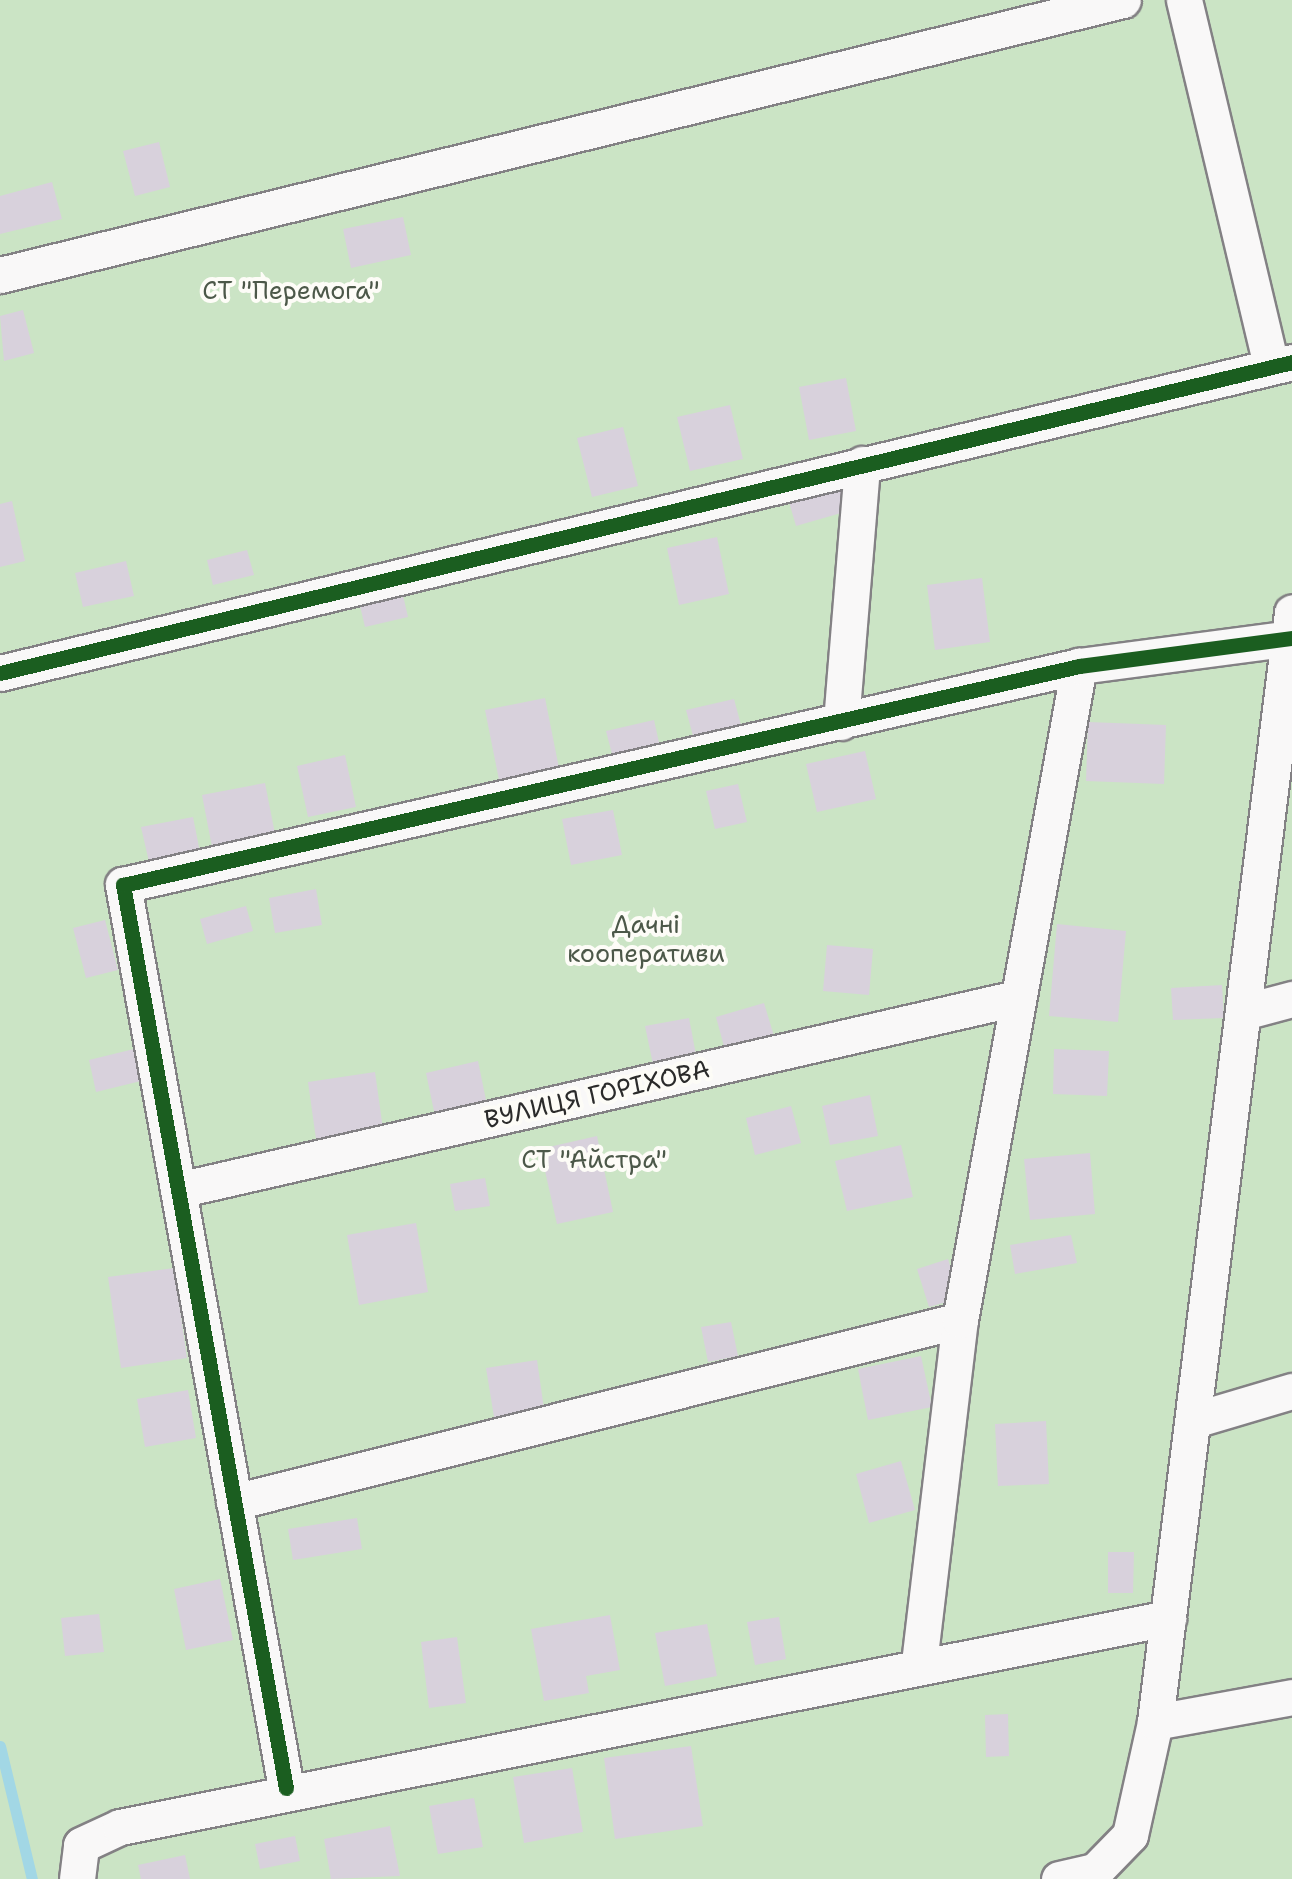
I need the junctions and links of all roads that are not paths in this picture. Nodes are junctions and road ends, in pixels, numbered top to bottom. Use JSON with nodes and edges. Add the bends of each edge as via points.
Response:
{"nodes":[{"id":1,"x":1122,"y":0,"type":"edge"},
{"id":2,"x":1184,"y":0,"type":"edge"},
{"id":3,"x":0,"y":275,"type":"edge"},
{"id":4,"x":1282,"y":363,"type":"edge"},
{"id":5,"x":862,"y":464,"type":"junction"},
{"id":6,"x":1291,"y":629,"type":"edge"},
{"id":7,"x":1080,"y":666,"type":"junction"},
{"id":8,"x":0,"y":674,"type":"edge"},
{"id":9,"x":840,"y":722,"type":"junction"},
{"id":10,"x":1016,"y":998,"type":"junction"},
{"id":11,"x":1292,"y":998,"type":"edge"},
{"id":12,"x":1248,"y":1010,"type":"junction"},
{"id":13,"x":178,"y":1190,"type":"junction"},
{"id":14,"x":960,"y":1320,"type":"junction"},
{"id":15,"x":1292,"y":1392,"type":"edge"},
{"id":16,"x":1194,"y":1420,"type":"junction"},
{"id":17,"x":234,"y":1502,"type":"junction"},
{"id":18,"x":1168,"y":1618,"type":"junction"},
{"id":19,"x":920,"y":1662,"type":"junction"},
{"id":20,"x":1292,"y":1697,"type":"edge"},
{"id":21,"x":1154,"y":1722,"type":"junction"},
{"id":22,"x":286,"y":1788,"type":"junction"},
{"id":23,"x":77,"y":1879,"type":"edge"},
{"id":24,"x":1059,"y":1879,"type":"edge"}],
"edges":[{"from":1,"to":3,"type":"street"},
{"from":2,"to":4,"type":"street"},
{"from":4,"to":5,"type":"street"},
{"from":5,"to":8,"type":"street"},
{"from":5,"to":9,"type":"street"},
{"from":6,"to":7,"type":"street"},
{"from":6,"to":12,"type":"street"},
{"from":7,"to":9,"type":"street"},
{"from":7,"to":10,"type":"street"},
{"from":9,"to":13,"type":"street","via":[[123,885]]},
{"from":10,"to":13,"type":"street","name":"ВУЛИЦЯ ГОРІХОВА"},
{"from":10,"to":14,"type":"street"},
{"from":11,"to":12,"type":"street"},
{"from":12,"to":16,"type":"street"},
{"from":13,"to":17,"type":"street"},
{"from":14,"to":17,"type":"street"},
{"from":14,"to":19,"type":"street"},
{"from":15,"to":16,"type":"street"},
{"from":16,"to":18,"type":"street"},
{"from":17,"to":22,"type":"street"},
{"from":18,"to":19,"type":"street"},
{"from":18,"to":21,"type":"street"},
{"from":19,"to":22,"type":"street"},
{"from":20,"to":21,"type":"street"},
{"from":21,"to":24,"type":"street","via":[[1130,1835],[1094,1871]]},
{"from":22,"to":23,"type":"street","via":[[120,1826],[80,1845]]}]}
